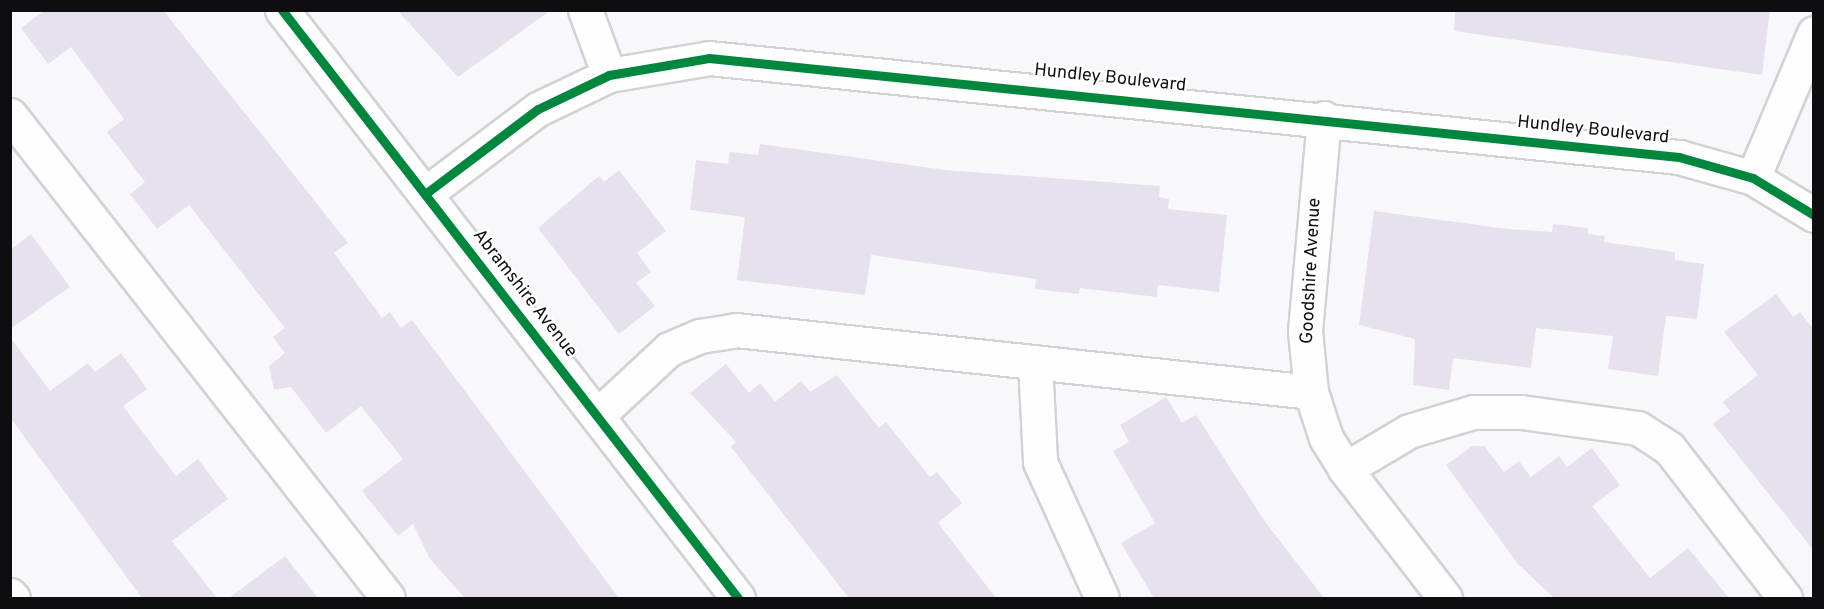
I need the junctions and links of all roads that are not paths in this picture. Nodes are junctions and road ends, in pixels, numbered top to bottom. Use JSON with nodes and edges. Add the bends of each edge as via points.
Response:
{"nodes":[{"id":1,"x":282,"y":10,"type":"edge"},
{"id":2,"x":585,"y":10,"type":"edge"},
{"id":3,"x":1814,"y":33,"type":"edge"},
{"id":4,"x":609,"y":75,"type":"junction"},
{"id":5,"x":10,"y":115,"type":"edge"},
{"id":6,"x":1324,"y":117,"type":"junction"},
{"id":7,"x":1753,"y":178,"type":"junction"},
{"id":8,"x":425,"y":194,"type":"junction"},
{"id":9,"x":1814,"y":215,"type":"edge"},
{"id":10,"x":1035,"y":362,"type":"junction"},
{"id":11,"x":1311,"y":393,"type":"junction"},
{"id":12,"x":598,"y":415,"type":"junction"},
{"id":13,"x":1345,"y":469,"type":"junction"},
{"id":14,"x":388,"y":598,"type":"edge"},
{"id":15,"x":738,"y":598,"type":"edge"},
{"id":16,"x":1102,"y":598,"type":"edge"},
{"id":17,"x":1445,"y":598,"type":"edge"},
{"id":18,"x":1785,"y":598,"type":"edge"}],
"edges":[{"from":1,"to":8,"type":"street","name":"Abramshire Avenue"},
{"from":2,"to":4,"type":"street"},
{"from":3,"to":7,"type":"street"},
{"from":4,"to":6,"type":"street","name":"Hundley Boulevard","via":[[709,58],[777,61]]},
{"from":4,"to":8,"type":"street","name":"Hundley Boulevard","via":[[538,109]]},
{"from":5,"to":14,"type":"street"},
{"from":6,"to":7,"type":"street","name":"Hundley Boulevard","via":[[1679,157]]},
{"from":6,"to":11,"type":"street","name":"Goodshire Avenue","via":[[1305,332]]},
{"from":7,"to":9,"type":"street","name":"Hundley Boulevard"},
{"from":8,"to":12,"type":"street","name":"Abramshire Avenue"},
{"from":10,"to":11,"type":"street"},
{"from":10,"to":12,"type":"street","via":[[736,330],[700,336],[669,349]]},
{"from":10,"to":16,"type":"street","via":[[1040,462]]},
{"from":11,"to":13,"type":"street","name":"Goodshire Avenue","via":[[1326,438]]},
{"from":12,"to":15,"type":"street","name":"Abramshire Avenue"},
{"from":13,"to":17,"type":"street","name":"Goodshire Avenue"},
{"from":13,"to":18,"type":"street","via":[[1409,431],[1473,412],[1521,412],[1638,428],[1669,448]]}]}
